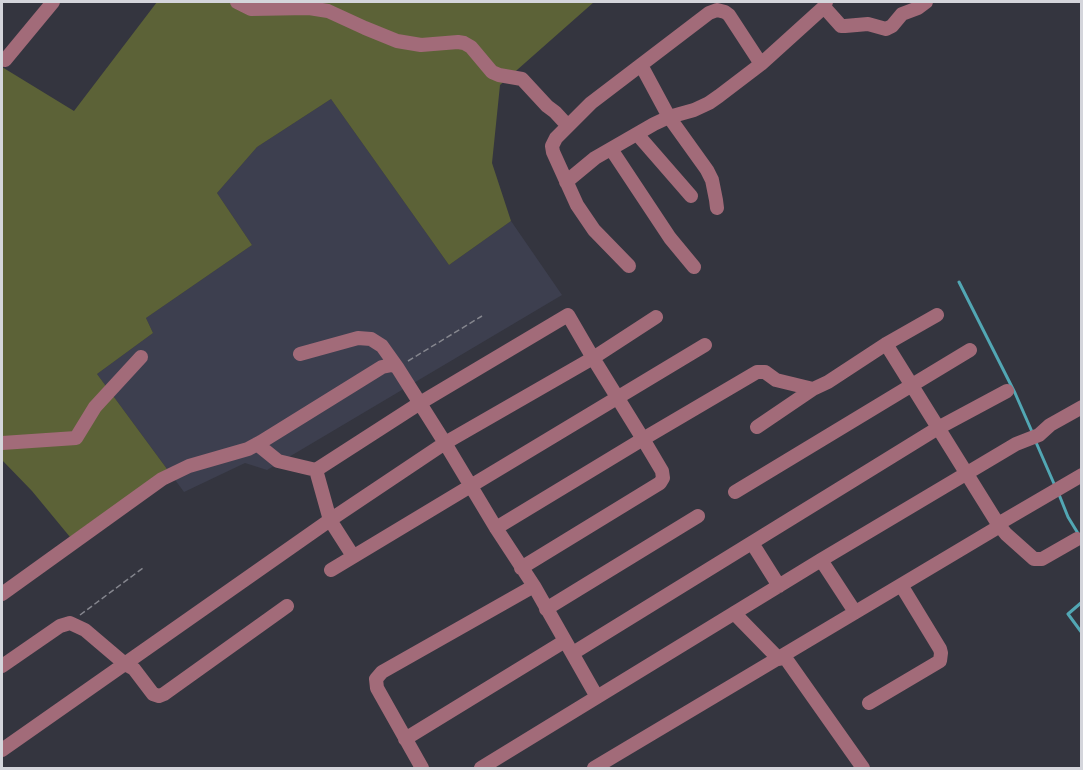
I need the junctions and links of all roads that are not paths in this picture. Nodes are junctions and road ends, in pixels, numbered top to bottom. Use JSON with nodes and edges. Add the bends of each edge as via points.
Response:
{"nodes":[{"id":1,"x":53,"y":2,"type":"edge"},
{"id":2,"x":237,"y":2,"type":"edge"},
{"id":3,"x":926,"y":2,"type":"edge"},
{"id":4,"x":825,"y":4,"type":"edge"},
{"id":5,"x":725,"y":7,"type":"edge"},
{"id":6,"x":5,"y":60,"type":"dead end"},
{"id":7,"x":761,"y":64,"type":"junction"},
{"id":8,"x":641,"y":65,"type":"junction"},
{"id":9,"x":669,"y":117,"type":"junction"},
{"id":10,"x":568,"y":126,"type":"junction"},
{"id":11,"x":637,"y":134,"type":"junction"},
{"id":12,"x":611,"y":149,"type":"junction"},
{"id":13,"x":566,"y":182,"type":"junction"},
{"id":14,"x":691,"y":196,"type":"dead end"},
{"id":15,"x":717,"y":208,"type":"dead end"},
{"id":16,"x":629,"y":266,"type":"dead end"},
{"id":17,"x":694,"y":267,"type":"dead end"},
{"id":18,"x":937,"y":315,"type":"dead end"},
{"id":19,"x":656,"y":317,"type":"dead end"},
{"id":20,"x":886,"y":344,"type":"junction"},
{"id":21,"x":705,"y":345,"type":"dead end"},
{"id":22,"x":970,"y":350,"type":"dead end"},
{"id":23,"x":300,"y":354,"type":"dead end"},
{"id":24,"x":141,"y":357,"type":"dead end"},
{"id":25,"x":593,"y":358,"type":"junction"},
{"id":26,"x":397,"y":367,"type":"junction"},
{"id":27,"x":911,"y":384,"type":"junction"},
{"id":28,"x":813,"y":389,"type":"junction"},
{"id":29,"x":1006,"y":391,"type":"dead end"},
{"id":30,"x":618,"y":398,"type":"junction"},
{"id":31,"x":420,"y":403,"type":"junction"},
{"id":32,"x":1082,"y":407,"type":"edge"},
{"id":33,"x":757,"y":427,"type":"dead end"},
{"id":34,"x":938,"y":428,"type":"junction"},
{"id":35,"x":643,"y":439,"type":"junction"},
{"id":36,"x":2,"y":443,"type":"edge"},
{"id":37,"x":445,"y":443,"type":"junction"},
{"id":38,"x":257,"y":444,"type":"junction"},
{"id":39,"x":316,"y":470,"type":"junction"},
{"id":40,"x":967,"y":474,"type":"junction"},
{"id":41,"x":1082,"y":475,"type":"edge"},
{"id":42,"x":470,"y":485,"type":"junction"},
{"id":43,"x":735,"y":492,"type":"dead end"},
{"id":44,"x":698,"y":516,"type":"dead end"},
{"id":45,"x":330,"y":520,"type":"junction"},
{"id":46,"x":999,"y":525,"type":"junction"},
{"id":47,"x":496,"y":528,"type":"junction"},
{"id":48,"x":1077,"y":539,"type":"dead end"},
{"id":49,"x":752,"y":543,"type":"junction"},
{"id":50,"x":353,"y":556,"type":"junction"},
{"id":51,"x":821,"y":560,"type":"junction"},
{"id":52,"x":522,"y":568,"type":"junction"},
{"id":53,"x":331,"y":570,"type":"dead end"},
{"id":54,"x":901,"y":585,"type":"junction"},
{"id":55,"x":534,"y":586,"type":"junction"},
{"id":56,"x":779,"y":586,"type":"junction"},
{"id":57,"x":2,"y":594,"type":"edge"},
{"id":58,"x":287,"y":606,"type":"dead end"},
{"id":59,"x":546,"y":609,"type":"junction"},
{"id":60,"x":855,"y":612,"type":"junction"},
{"id":61,"x":734,"y":614,"type":"junction"},
{"id":62,"x":565,"y":641,"type":"junction"},
{"id":63,"x":573,"y":653,"type":"junction"},
{"id":64,"x":782,"y":658,"type":"junction"},
{"id":65,"x":124,"y":664,"type":"junction"},
{"id":66,"x":2,"y":666,"type":"edge"},
{"id":67,"x":597,"y":697,"type":"junction"},
{"id":68,"x":869,"y":703,"type":"dead end"},
{"id":69,"x":405,"y":739,"type":"junction"},
{"id":70,"x":2,"y":750,"type":"edge"},
{"id":71,"x":422,"y":768,"type":"edge"},
{"id":72,"x":481,"y":768,"type":"edge"},
{"id":73,"x":594,"y":768,"type":"edge"},
{"id":74,"x":862,"y":768,"type":"edge"}],
"edges":[{"from":1,"to":6,"type":"street"},
{"from":2,"to":10,"type":"street","via":[[251,9],[328,10],[397,41],[421,45],[464,43],[492,72],[522,79]]},
{"from":3,"to":4,"type":"street","via":[[902,14],[886,29],[868,24],[841,26]]},
{"from":4,"to":7,"type":"street"},
{"from":5,"to":7,"type":"street"},
{"from":5,"to":8,"type":"street","via":[[709,13]]},
{"from":7,"to":9,"type":"street","via":[[709,103]]},
{"from":8,"to":9,"type":"street"},
{"from":8,"to":10,"type":"street"},
{"from":9,"to":11,"type":"street"},
{"from":9,"to":15,"type":"street","via":[[707,170]]},
{"from":10,"to":13,"type":"street","via":[[552,146]]},
{"from":11,"to":12,"type":"street"},
{"from":11,"to":14,"type":"street"},
{"from":12,"to":13,"type":"street"},
{"from":12,"to":17,"type":"street"},
{"from":13,"to":16,"type":"street","via":[[594,230]]},
{"from":18,"to":20,"type":"street"},
{"from":19,"to":25,"type":"street"},
{"from":20,"to":27,"type":"street"},
{"from":20,"to":28,"type":"street"},
{"from":21,"to":30,"type":"street"},
{"from":22,"to":27,"type":"street"},
{"from":23,"to":26,"type":"street","via":[[358,338],[371,339],[382,346]]},
{"from":24,"to":36,"type":"street","via":[[95,407],[76,438]]},
{"from":25,"to":30,"type":"street"},
{"from":25,"to":31,"type":"street","via":[[568,315]]},
{"from":25,"to":37,"type":"street"},
{"from":26,"to":31,"type":"street"},
{"from":26,"to":38,"type":"street","via":[[382,367]]},
{"from":27,"to":34,"type":"street"},
{"from":27,"to":43,"type":"street"},
{"from":28,"to":33,"type":"street"},
{"from":28,"to":35,"type":"street","via":[[757,372]]},
{"from":29,"to":34,"type":"street"},
{"from":30,"to":35,"type":"street"},
{"from":30,"to":42,"type":"street"},
{"from":31,"to":37,"type":"street"},
{"from":31,"to":39,"type":"street"},
{"from":32,"to":40,"type":"street"},
{"from":34,"to":40,"type":"street"},
{"from":34,"to":49,"type":"street"},
{"from":35,"to":47,"type":"street"},
{"from":35,"to":52,"type":"street","via":[[662,471],[660,483]]},
{"from":37,"to":42,"type":"street"},
{"from":37,"to":45,"type":"street"},
{"from":38,"to":39,"type":"street","via":[[278,461]]},
{"from":38,"to":57,"type":"street","via":[[162,479]]},
{"from":39,"to":45,"type":"street"},
{"from":40,"to":46,"type":"street"},
{"from":40,"to":51,"type":"street"},
{"from":41,"to":46,"type":"street"},
{"from":42,"to":47,"type":"street"},
{"from":42,"to":50,"type":"street"},
{"from":44,"to":59,"type":"street"},
{"from":45,"to":50,"type":"street"},
{"from":45,"to":65,"type":"street"},
{"from":46,"to":48,"type":"street","via":[[1034,559],[1042,559]]},
{"from":46,"to":54,"type":"street"},
{"from":47,"to":52,"type":"street"},
{"from":49,"to":56,"type":"street"},
{"from":49,"to":63,"type":"street"},
{"from":50,"to":53,"type":"street"},
{"from":51,"to":56,"type":"street"},
{"from":51,"to":60,"type":"street"},
{"from":52,"to":55,"type":"street"},
{"from":54,"to":60,"type":"street"},
{"from":54,"to":68,"type":"street","via":[[940,649],[940,660]]},
{"from":55,"to":59,"type":"street"},
{"from":55,"to":69,"type":"street","via":[[376,679],[376,688]]},
{"from":56,"to":61,"type":"street"},
{"from":58,"to":65,"type":"street","via":[[164,694],[153,694],[137,672]]},
{"from":59,"to":62,"type":"street"},
{"from":60,"to":64,"type":"street"},
{"from":61,"to":64,"type":"street"},
{"from":61,"to":67,"type":"street"},
{"from":62,"to":63,"type":"street"},
{"from":62,"to":69,"type":"street"},
{"from":63,"to":67,"type":"street"},
{"from":64,"to":73,"type":"street"},
{"from":64,"to":74,"type":"street"},
{"from":65,"to":66,"type":"street","via":[[85,630],[70,623]]},
{"from":65,"to":70,"type":"street"},
{"from":67,"to":72,"type":"street"},
{"from":69,"to":71,"type":"street"}]}
